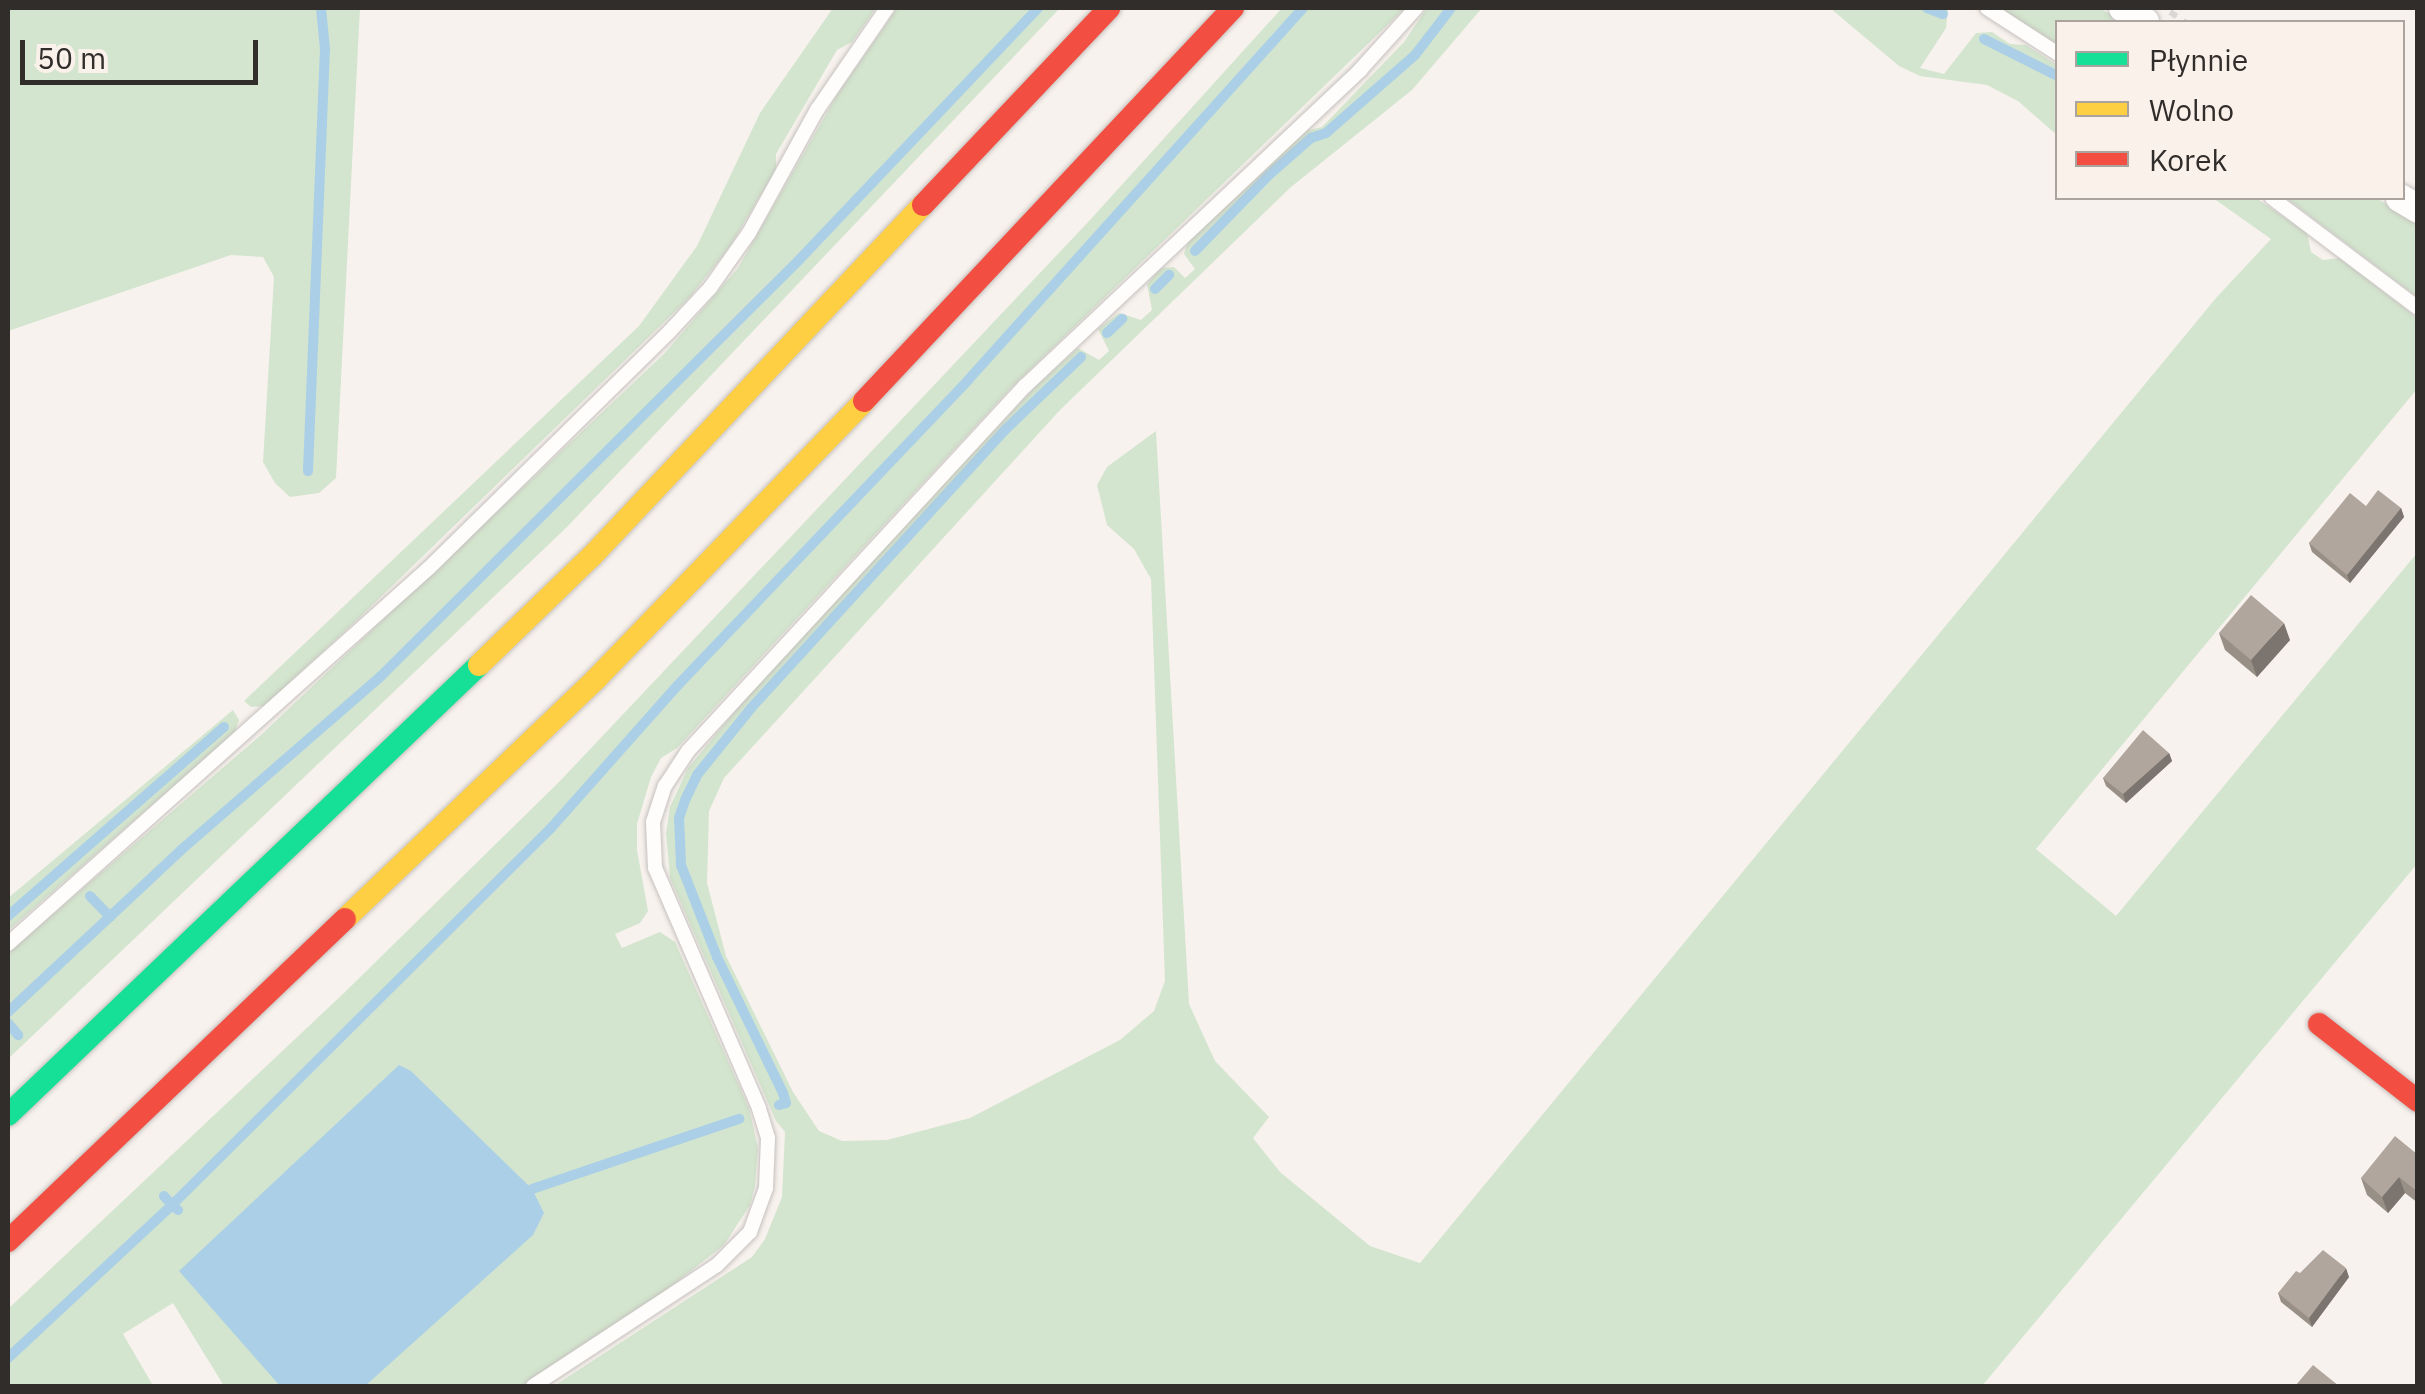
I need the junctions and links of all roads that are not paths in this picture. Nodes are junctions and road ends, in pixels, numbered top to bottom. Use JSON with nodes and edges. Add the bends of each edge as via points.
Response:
{"nodes":[{"id":1,"x":887,"y":8,"type":"edge"},
{"id":2,"x":1108,"y":8,"type":"edge"},
{"id":3,"x":1232,"y":8,"type":"edge"},
{"id":4,"x":1416,"y":8,"type":"edge"},
{"id":5,"x":1987,"y":8,"type":"edge"},
{"id":6,"x":2055,"y":52,"type":"edge"},
{"id":7,"x":2275,"y":200,"type":"edge"},
{"id":8,"x":2418,"y":308,"type":"edge"},
{"id":9,"x":8,"y":944,"type":"edge"},
{"id":10,"x":2320,"y":1024,"type":"dead end"},
{"id":11,"x":2418,"y":1101,"type":"edge"},
{"id":12,"x":8,"y":1115,"type":"edge"},
{"id":13,"x":8,"y":1241,"type":"edge"},
{"id":14,"x":533,"y":1386,"type":"edge"}],
"edges":[{"from":1,"to":9,"type":"lane","via":[[818,110],[749,233],[670,332],[429,568]]},
{"from":2,"to":12,"type":"main road","via":[[592,556]]},
{"from":3,"to":13,"type":"main road","via":[[596,679]]},
{"from":4,"to":14,"type":"lane","via":[[1360,70],[1025,386],[688,751],[664,786],[653,822],[656,868],[760,1108],[768,1138],[766,1188],[750,1232],[717,1265]]},
{"from":5,"to":6,"type":"lane"},
{"from":7,"to":8,"type":"lane"},
{"from":10,"to":11,"type":"main road"}]}
